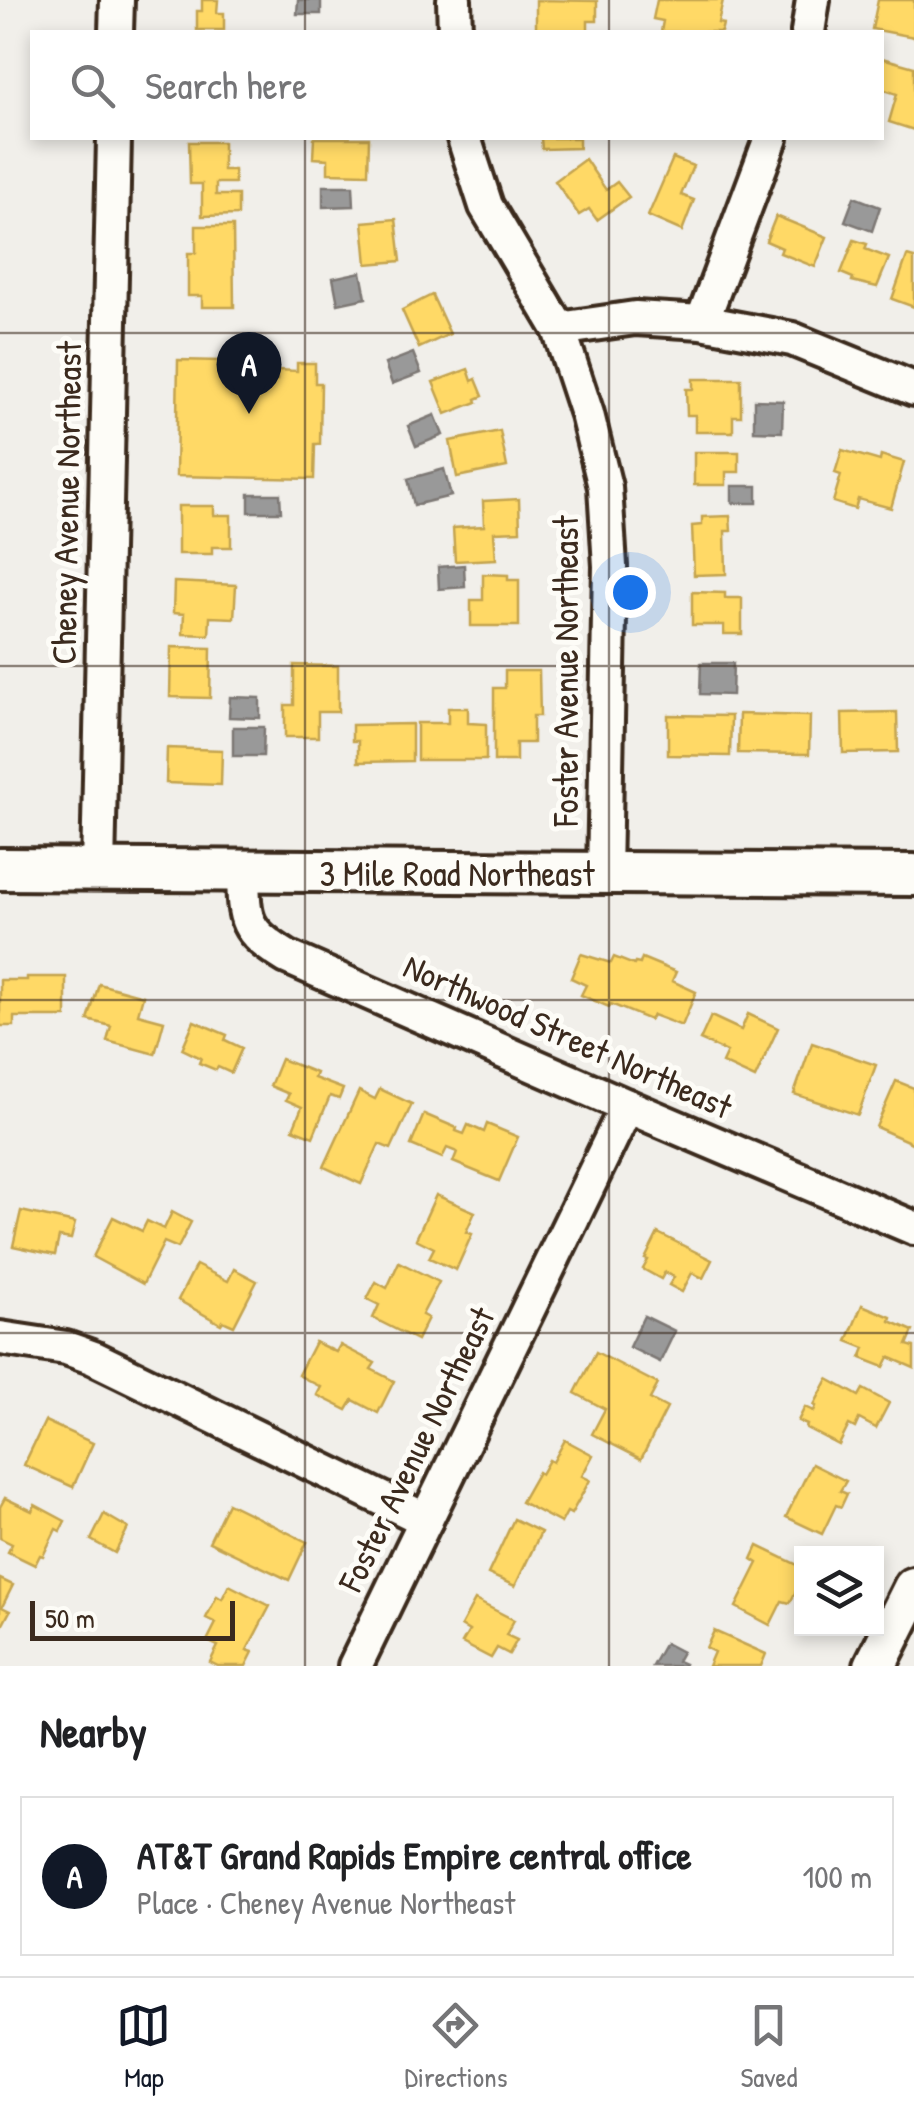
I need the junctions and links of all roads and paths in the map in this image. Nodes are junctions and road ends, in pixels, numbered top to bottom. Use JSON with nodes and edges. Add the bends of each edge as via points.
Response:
{"nodes":[{"id":1,"x":117,"y":0,"type":"edge"},
{"id":2,"x":454,"y":0,"type":"edge"},
{"id":3,"x":813,"y":0,"type":"edge"},
{"id":4,"x":116,"y":30,"type":"edge"},
{"id":5,"x":456,"y":30,"type":"edge"},
{"id":6,"x":808,"y":30,"type":"edge"},
{"id":7,"x":114,"y":140,"type":"edge"},
{"id":8,"x":465,"y":140,"type":"edge"},
{"id":9,"x":770,"y":140,"type":"edge"},
{"id":10,"x":702,"y":322,"type":"junction"},
{"id":11,"x":559,"y":329,"type":"junction"},
{"id":12,"x":914,"y":388,"type":"edge"},
{"id":13,"x":0,"y":869,"type":"edge"},
{"id":14,"x":98,"y":870,"type":"junction"},
{"id":15,"x":244,"y":872,"type":"junction"},
{"id":16,"x":604,"y":874,"type":"junction"},
{"id":17,"x":914,"y":875,"type":"edge"},
{"id":18,"x":627,"y":1106,"type":"junction"},
{"id":19,"x":914,"y":1228,"type":"edge"},
{"id":20,"x":2,"y":1344,"type":"edge"},
{"id":21,"x":426,"y":1520,"type":"junction"},
{"id":22,"x":914,"y":1588,"type":"edge"},
{"id":23,"x":355,"y":1666,"type":"edge"},
{"id":24,"x":875,"y":1666,"type":"edge"}],
"edges":[{"from":1,"to":4,"type":"street"},
{"from":2,"to":5,"type":"street"},
{"from":3,"to":6,"type":"street"},
{"from":7,"to":14,"type":"street","name":"Cheney Avenue Northeast"},
{"from":8,"to":11,"type":"street","name":"Foster Avenue Northeast","via":[[486,206]]},
{"from":9,"to":10,"type":"street"},
{"from":10,"to":11,"type":"street","via":[[635,318]]},
{"from":10,"to":12,"type":"street","via":[[792,338]]},
{"from":11,"to":16,"type":"street","name":"Foster Avenue Northeast","via":[[605,487],[610,566]]},
{"from":13,"to":14,"type":"main road","name":"3 Mile Road Northeast"},
{"from":14,"to":15,"type":"main road","name":"3 Mile Road Northeast"},
{"from":15,"to":16,"type":"main road","name":"3 Mile Road Northeast"},
{"from":15,"to":18,"type":"street","name":"Northwood Street Northeast","via":[[249,925],[275,950]]},
{"from":16,"to":17,"type":"main road","name":"3 Mile Road Northeast"},
{"from":18,"to":19,"type":"street","name":"Northwood Street Northeast"},
{"from":18,"to":21,"type":"street","name":"Foster Avenue Northeast"},
{"from":20,"to":21,"type":"street","via":[[66,1348],[94,1358]]},
{"from":21,"to":23,"type":"street","name":"Foster Avenue Northeast"},
{"from":22,"to":24,"type":"main road"}]}
